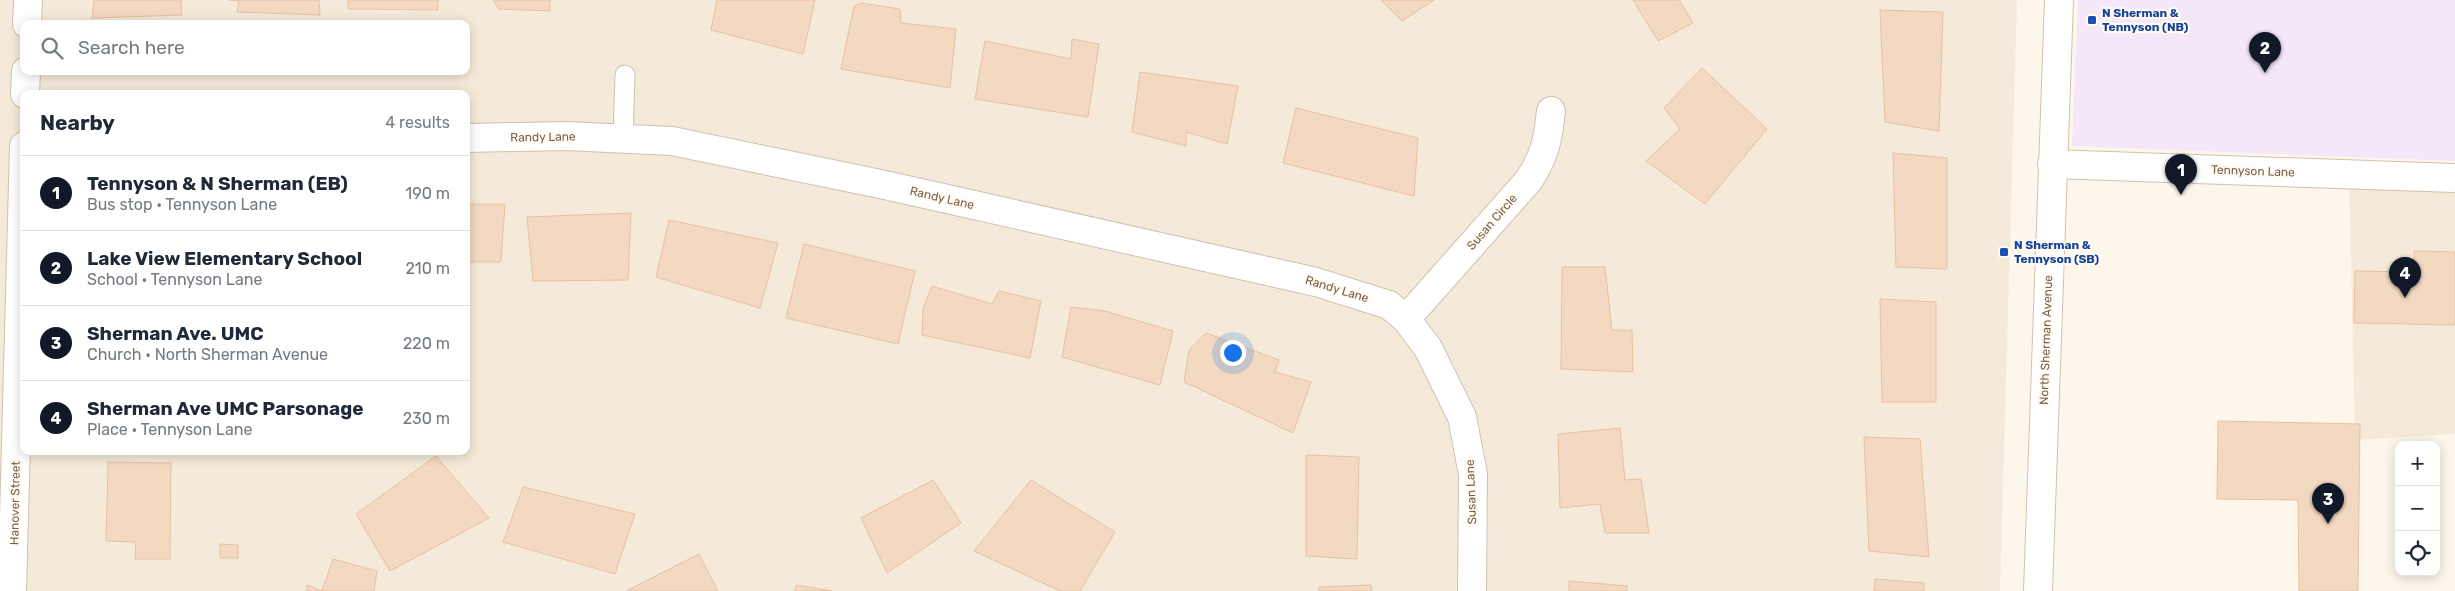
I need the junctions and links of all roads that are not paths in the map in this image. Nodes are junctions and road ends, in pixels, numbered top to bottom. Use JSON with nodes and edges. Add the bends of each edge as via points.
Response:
{"nodes":[{"id":1,"x":28,"y":0,"type":"edge"},
{"id":2,"x":2059,"y":0,"type":"edge"},
{"id":3,"x":27,"y":20,"type":"edge"},
{"id":4,"x":26,"y":75,"type":"edge"},
{"id":5,"x":625,"y":75,"type":"dead end"},
{"id":6,"x":25,"y":90,"type":"edge"},
{"id":7,"x":1551,"y":111,"type":"dead end"},
{"id":8,"x":470,"y":138,"type":"edge"},
{"id":9,"x":622,"y":138,"type":"junction"},
{"id":10,"x":2052,"y":164,"type":"junction"},
{"id":11,"x":2455,"y":178,"type":"edge"},
{"id":12,"x":20,"y":294,"type":"edge"},
{"id":13,"x":1406,"y":320,"type":"junction"},
{"id":14,"x":12,"y":591,"type":"edge"},
{"id":15,"x":1472,"y":591,"type":"edge"},
{"id":16,"x":2038,"y":591,"type":"edge"}],
"edges":[{"from":1,"to":3,"type":"street"},
{"from":2,"to":10,"type":"street","name":"North Sherman Avenue"},
{"from":4,"to":6,"type":"street"},
{"from":5,"to":9,"type":"lane"},
{"from":7,"to":13,"type":"street","name":"Susan Circle","via":[[1548,142],[1542,160],[1529,180]]},
{"from":8,"to":9,"type":"street","name":"Randy Lane"},
{"from":9,"to":13,"type":"street","name":"Randy Lane","via":[[682,143],[1316,282],[1389,305]]},
{"from":10,"to":11,"type":"street","name":"Tennyson Lane"},
{"from":10,"to":16,"type":"street","name":"North Sherman Avenue"},
{"from":12,"to":14,"type":"street","name":"Hanover Street"},
{"from":13,"to":15,"type":"street","name":"Susan Lane","via":[[1428,348],[1462,417],[1468,441],[1473,474]]}]}
